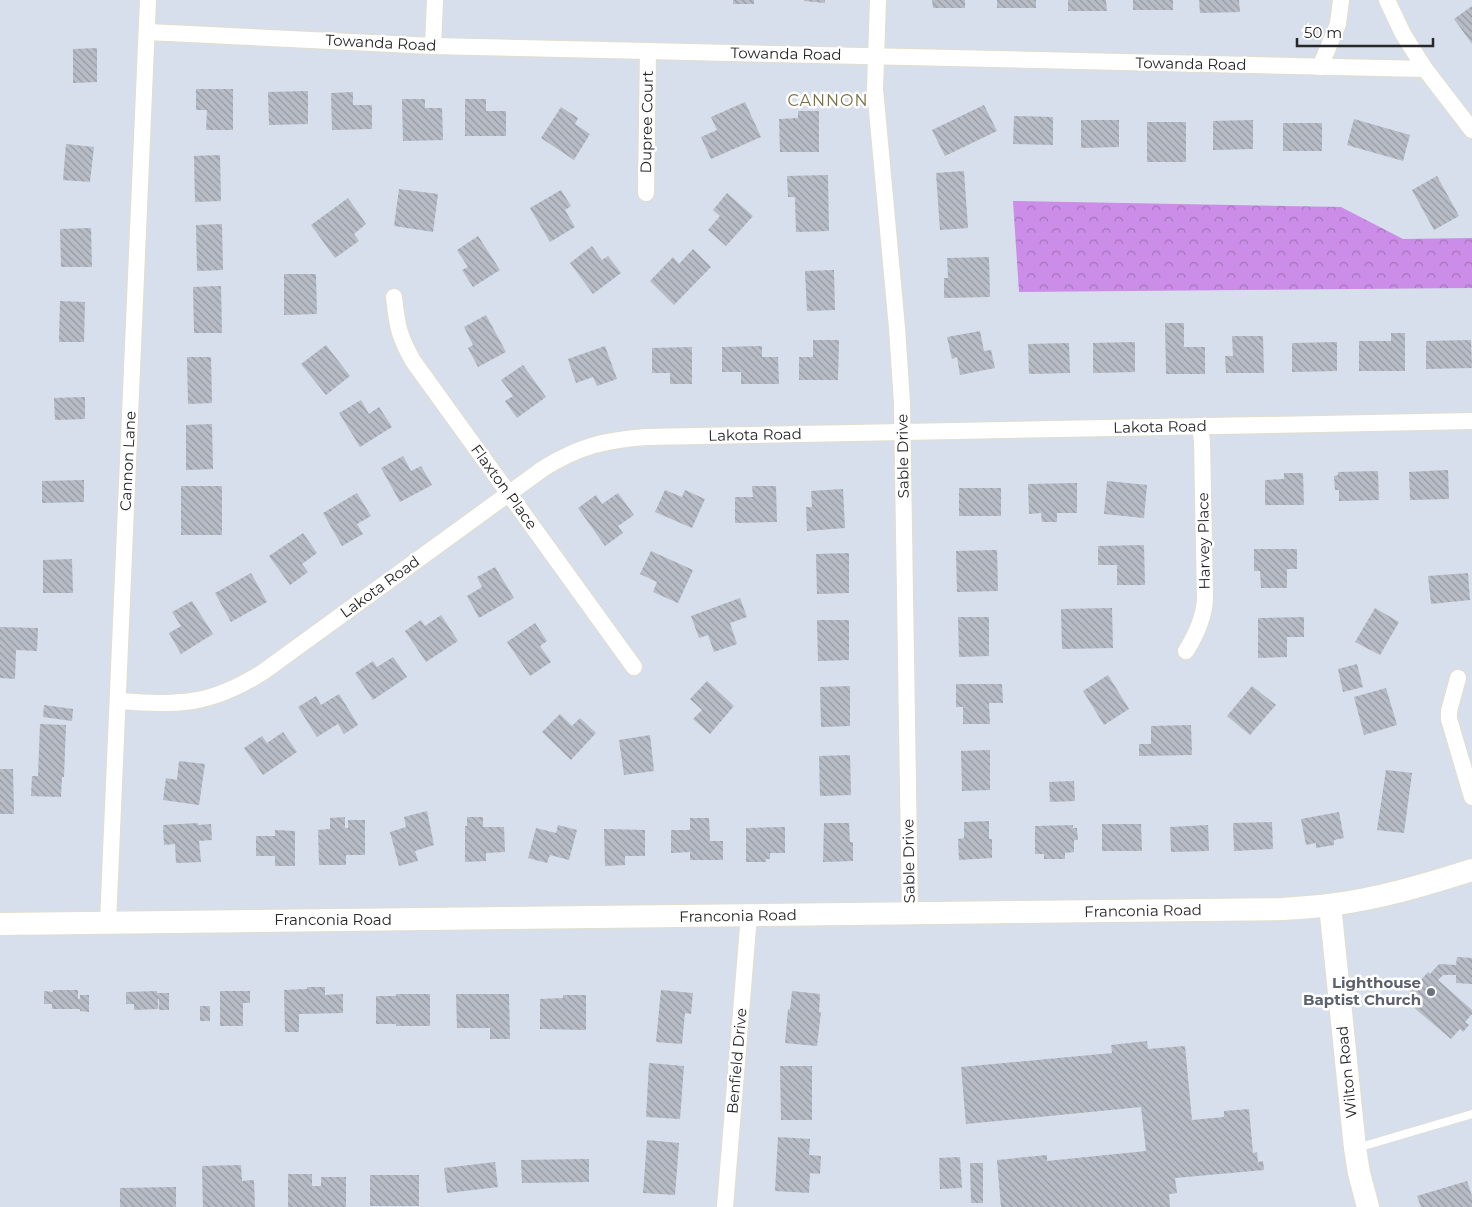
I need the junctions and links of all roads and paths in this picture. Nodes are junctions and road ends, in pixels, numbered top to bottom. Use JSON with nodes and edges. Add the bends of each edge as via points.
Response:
{"nodes":[{"id":1,"x":148,"y":0,"type":"edge"},
{"id":2,"x":436,"y":0,"type":"edge"},
{"id":3,"x":878,"y":0,"type":"edge"},
{"id":4,"x":1341,"y":0,"type":"edge"},
{"id":5,"x":1387,"y":0,"type":"edge"},
{"id":6,"x":147,"y":32,"type":"junction"},
{"id":7,"x":433,"y":46,"type":"junction"},
{"id":8,"x":648,"y":51,"type":"junction"},
{"id":9,"x":876,"y":56,"type":"junction"},
{"id":10,"x":1320,"y":67,"type":"junction"},
{"id":11,"x":1425,"y":69,"type":"junction"},
{"id":12,"x":1472,"y":130,"type":"edge"},
{"id":13,"x":646,"y":193,"type":"dead end"},
{"id":14,"x":394,"y":297,"type":"dead end"},
{"id":15,"x":1472,"y":421,"type":"edge"},
{"id":16,"x":1200,"y":426,"type":"junction"},
{"id":17,"x":903,"y":432,"type":"junction"},
{"id":18,"x":509,"y":494,"type":"junction"},
{"id":19,"x":1186,"y":651,"type":"dead end"},
{"id":20,"x":634,"y":667,"type":"dead end"},
{"id":21,"x":1458,"y":678,"type":"dead end"},
{"id":22,"x":118,"y":701,"type":"junction"},
{"id":23,"x":1472,"y":797,"type":"edge"},
{"id":24,"x":1472,"y":870,"type":"edge"},
{"id":25,"x":1330,"y":905,"type":"junction"},
{"id":26,"x":910,"y":914,"type":"junction"},
{"id":27,"x":749,"y":916,"type":"junction"},
{"id":28,"x":108,"y":922,"type":"junction"},
{"id":29,"x":0,"y":924,"type":"edge"},
{"id":30,"x":1472,"y":1114,"type":"edge"},
{"id":31,"x":1355,"y":1148,"type":"junction"},
{"id":32,"x":725,"y":1207,"type":"edge"},
{"id":33,"x":1368,"y":1207,"type":"edge"}],
"edges":[{"from":1,"to":6,"type":"street","name":"Cannon Lane"},
{"from":2,"to":7,"type":"street"},
{"from":3,"to":9,"type":"street","name":"Sable Drive"},
{"from":4,"to":10,"type":"street","via":[[1338,24]]},
{"from":5,"to":11,"type":"street"},
{"from":6,"to":7,"type":"street","name":"Towanda Road"},
{"from":6,"to":22,"type":"street","name":"Cannon Lane"},
{"from":7,"to":8,"type":"street","name":"Towanda Road"},
{"from":8,"to":9,"type":"street","name":"Towanda Road"},
{"from":8,"to":13,"type":"street","name":"Dupree Court"},
{"from":9,"to":10,"type":"street","name":"Towanda Road"},
{"from":9,"to":17,"type":"street","name":"Sable Drive","via":[[875,89]]},
{"from":10,"to":11,"type":"street","name":"Towanda Road"},
{"from":11,"to":12,"type":"street"},
{"from":14,"to":18,"type":"street","name":"Flaxton Place","via":[[403,344]]},
{"from":15,"to":16,"type":"street","name":"Lakota Road"},
{"from":16,"to":17,"type":"street","name":"Lakota Road"},
{"from":16,"to":19,"type":"street","name":"Harvey Place","via":[[1205,599],[1196,636]]},
{"from":17,"to":18,"type":"street","name":"Lakota Road","via":[[618,439],[564,456]]},
{"from":17,"to":26,"type":"street","name":"Sable Drive"},
{"from":18,"to":20,"type":"street","name":"Flaxton Place"},
{"from":18,"to":22,"type":"street","name":"Lakota Road","via":[[244,684],[186,703]]},
{"from":21,"to":23,"type":"street","via":[[1449,719]]},
{"from":22,"to":28,"type":"street","name":"Cannon Lane"},
{"from":24,"to":25,"type":"main road","name":"Franconia Road","via":[[1370,898]]},
{"from":25,"to":26,"type":"main road","name":"Franconia Road","via":[[1283,910]]},
{"from":25,"to":31,"type":"main road","name":"Wilton Road"},
{"from":26,"to":27,"type":"main road","name":"Franconia Road"},
{"from":27,"to":28,"type":"main road","name":"Franconia Road"},
{"from":27,"to":32,"type":"street","name":"Benfield Drive"},
{"from":28,"to":29,"type":"main road","name":"Franconia Road"},
{"from":30,"to":31,"type":"lane"},
{"from":31,"to":33,"type":"main road","name":"Wilton Road"}]}
